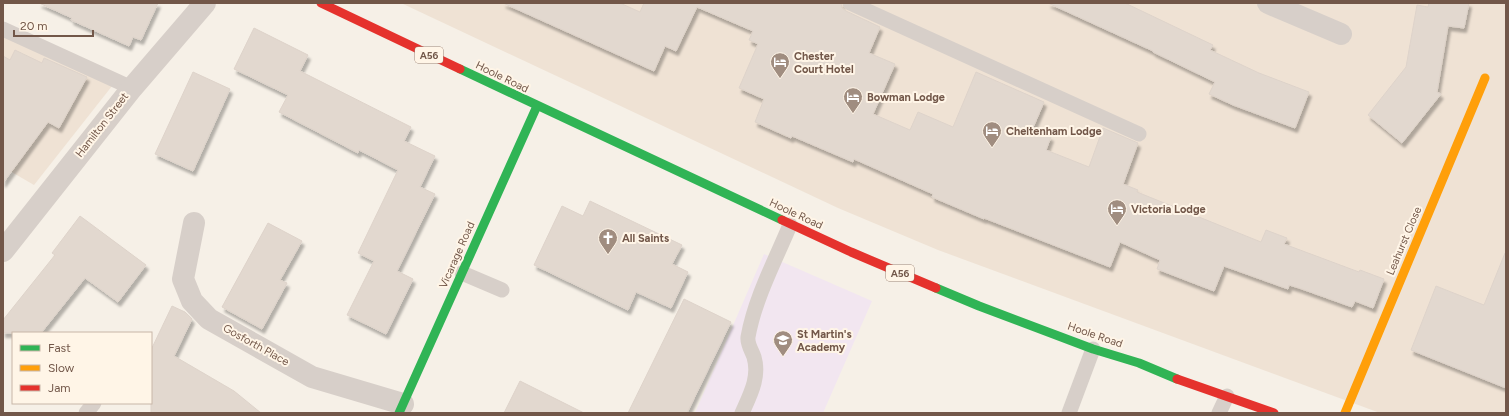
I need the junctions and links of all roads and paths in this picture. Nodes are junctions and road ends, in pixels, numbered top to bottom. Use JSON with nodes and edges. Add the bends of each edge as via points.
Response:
{"nodes":[{"id":1,"x":205,"y":3,"type":"edge"},
{"id":2,"x":321,"y":3,"type":"edge"},
{"id":3,"x":850,"y":3,"type":"edge"},
{"id":4,"x":1268,"y":3,"type":"edge"},
{"id":5,"x":3,"y":29,"type":"edge"},
{"id":6,"x":1341,"y":34,"type":"dead end"},
{"id":7,"x":1485,"y":78,"type":"dead end"},
{"id":8,"x":132,"y":88,"type":"junction"},
{"id":9,"x":537,"y":106,"type":"junction"},
{"id":10,"x":1139,"y":134,"type":"dead end"},
{"id":11,"x":194,"y":223,"type":"dead end"},
{"id":12,"x":790,"y":225,"type":"junction"},
{"id":13,"x":3,"y":251,"type":"edge"},
{"id":14,"x":462,"y":273,"type":"junction"},
{"id":15,"x":502,"y":290,"type":"dead end"},
{"id":16,"x":1093,"y":349,"type":"junction"},
{"id":17,"x":1227,"y":396,"type":"junction"},
{"id":18,"x":93,"y":404,"type":"edge"},
{"id":19,"x":401,"y":408,"type":"edge"},
{"id":20,"x":86,"y":413,"type":"edge"},
{"id":21,"x":742,"y":413,"type":"edge"},
{"id":22,"x":1069,"y":413,"type":"edge"},
{"id":23,"x":1220,"y":413,"type":"edge"},
{"id":24,"x":1274,"y":413,"type":"edge"},
{"id":25,"x":1345,"y":413,"type":"edge"}],
"edges":[{"from":1,"to":8,"type":"street","name":"Hamilton Street"},
{"from":2,"to":9,"type":"main road","name":"Hoole Road","number":"A56"},
{"from":3,"to":10,"type":"lane"},
{"from":4,"to":6,"type":"street"},
{"from":5,"to":8,"type":"lane"},
{"from":7,"to":25,"type":"main road","name":"Leahurst Close"},
{"from":8,"to":13,"type":"street","name":"Hamilton Street"},
{"from":9,"to":12,"type":"main road","name":"Hoole Road","number":"A56"},
{"from":9,"to":14,"type":"main road","name":"Vicarage Road"},
{"from":11,"to":19,"type":"street","name":"Gosforth Place","via":[[183,279],[192,301],[209,319],[312,377]]},
{"from":12,"to":16,"type":"main road","name":"Hoole Road","number":"A56","via":[[979,306]]},
{"from":12,"to":21,"type":"lane","via":[[752,315],[747,340],[757,370],[752,391]]},
{"from":14,"to":15,"type":"lane"},
{"from":14,"to":19,"type":"main road","name":"Vicarage Road"},
{"from":16,"to":17,"type":"main road","name":"Hoole Road","number":"A56","via":[[1139,362]]},
{"from":16,"to":22,"type":"lane"},
{"from":17,"to":23,"type":"lane"},
{"from":17,"to":24,"type":"main road","name":"Hoole Road","number":"A56"},
{"from":18,"to":20,"type":"lane"}]}
